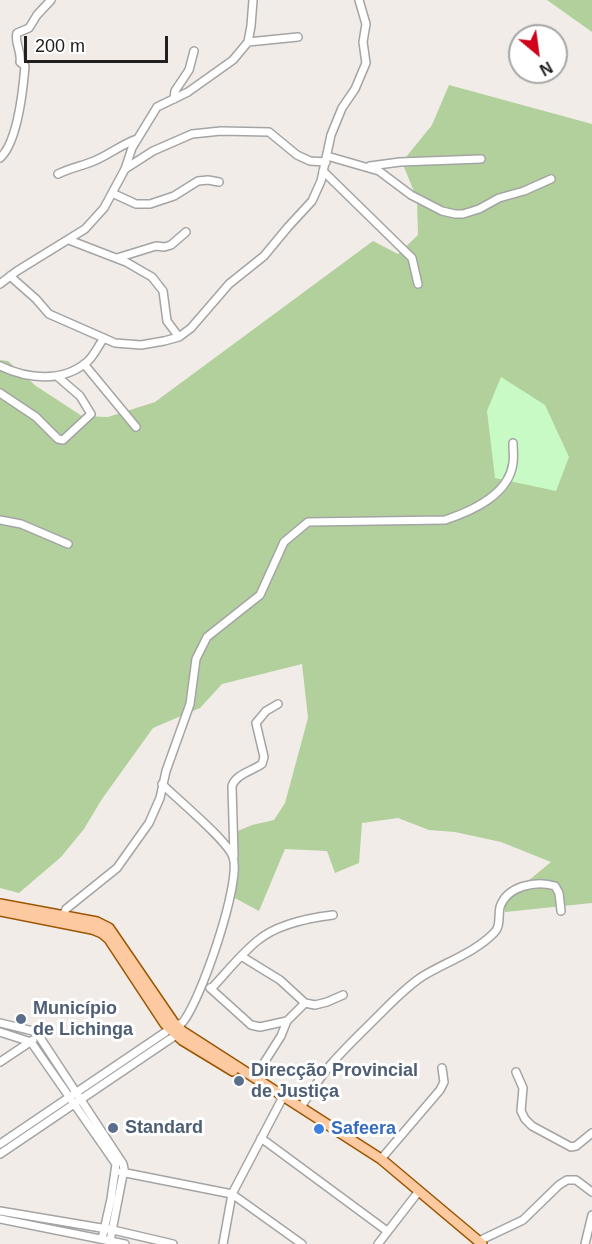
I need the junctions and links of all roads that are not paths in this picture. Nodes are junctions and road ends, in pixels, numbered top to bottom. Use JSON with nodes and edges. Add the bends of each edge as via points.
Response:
{"nodes":[{"id":1,"x":51,"y":0,"type":"edge"},
{"id":2,"x":253,"y":0,"type":"edge"},
{"id":3,"x":359,"y":0,"type":"edge"},
{"id":4,"x":298,"y":37,"type":"dead end"},
{"id":5,"x":248,"y":42,"type":"junction"},
{"id":6,"x":194,"y":51,"type":"dead end"},
{"id":7,"x":174,"y":99,"type":"junction"},
{"id":8,"x":138,"y":138,"type":"junction"},
{"id":9,"x":0,"y":158,"type":"edge"},
{"id":10,"x":326,"y":159,"type":"junction"},
{"id":11,"x":481,"y":159,"type":"dead end"},
{"id":12,"x":366,"y":166,"type":"junction"},
{"id":13,"x":125,"y":169,"type":"junction"},
{"id":14,"x":323,"y":171,"type":"junction"},
{"id":15,"x":58,"y":174,"type":"dead end"},
{"id":16,"x":551,"y":179,"type":"dead end"},
{"id":17,"x":219,"y":182,"type":"dead end"},
{"id":18,"x":112,"y":194,"type":"junction"},
{"id":19,"x":186,"y":232,"type":"dead end"},
{"id":20,"x":69,"y":240,"type":"junction"},
{"id":21,"x":117,"y":258,"type":"junction"},
{"id":22,"x":10,"y":276,"type":"junction"},
{"id":23,"x":0,"y":284,"type":"edge"},
{"id":24,"x":418,"y":284,"type":"dead end"},
{"id":25,"x":179,"y":337,"type":"junction"},
{"id":26,"x":104,"y":339,"type":"junction"},
{"id":27,"x":84,"y":364,"type":"junction"},
{"id":28,"x":0,"y":366,"type":"edge"},
{"id":29,"x":58,"y":377,"type":"junction"},
{"id":30,"x":0,"y":393,"type":"edge"},
{"id":31,"x":136,"y":427,"type":"dead end"},
{"id":32,"x":513,"y":444,"type":"dead end"},
{"id":33,"x":0,"y":520,"type":"edge"},
{"id":34,"x":68,"y":544,"type":"dead end"},
{"id":35,"x":278,"y":704,"type":"dead end"},
{"id":36,"x":162,"y":784,"type":"junction"},
{"id":37,"x":234,"y":857,"type":"junction"},
{"id":38,"x":0,"y":904,"type":"edge"},
{"id":39,"x":0,"y":911,"type":"edge"},
{"id":40,"x":561,"y":911,"type":"dead end"},
{"id":41,"x":30,"y":913,"type":"junction"},
{"id":42,"x":333,"y":915,"type":"dead end"},
{"id":43,"x":61,"y":919,"type":"junction"},
{"id":44,"x":241,"y":956,"type":"junction"},
{"id":45,"x":203,"y":983,"type":"junction"},
{"id":46,"x":212,"y":989,"type":"junction"},
{"id":47,"x":343,"y":995,"type":"dead end"},
{"id":48,"x":305,"y":1003,"type":"junction"},
{"id":49,"x":287,"y":1021,"type":"junction"},
{"id":50,"x":0,"y":1023,"type":"edge"},
{"id":51,"x":12,"y":1026,"type":"junction"},
{"id":52,"x":177,"y":1029,"type":"junction"},
{"id":53,"x":0,"y":1032,"type":"edge"},
{"id":54,"x":9,"y":1034,"type":"junction"},
{"id":55,"x":39,"y":1036,"type":"junction"},
{"id":56,"x":30,"y":1042,"type":"junction"},
{"id":57,"x":0,"y":1062,"type":"edge"},
{"id":58,"x":442,"y":1068,"type":"dead end"},
{"id":59,"x":516,"y":1072,"type":"dead end"},
{"id":60,"x":255,"y":1077,"type":"junction"},
{"id":61,"x":76,"y":1093,"type":"junction"},
{"id":62,"x":283,"y":1097,"type":"junction"},
{"id":63,"x":69,"y":1098,"type":"junction"},
{"id":64,"x":81,"y":1100,"type":"junction"},
{"id":65,"x":74,"y":1105,"type":"junction"},
{"id":66,"x":297,"y":1105,"type":"junction"},
{"id":67,"x":34,"y":1121,"type":"junction"},
{"id":68,"x":39,"y":1128,"type":"junction"},
{"id":69,"x":592,"y":1133,"type":"edge"},
{"id":70,"x":12,"y":1136,"type":"junction"},
{"id":71,"x":261,"y":1138,"type":"junction"},
{"id":72,"x":0,"y":1144,"type":"edge"},
{"id":73,"x":16,"y":1144,"type":"junction"},
{"id":74,"x":0,"y":1154,"type":"edge"},
{"id":75,"x":381,"y":1159,"type":"junction"},
{"id":76,"x":119,"y":1172,"type":"junction"},
{"id":77,"x":419,"y":1191,"type":"junction"},
{"id":78,"x":592,"y":1192,"type":"edge"},
{"id":79,"x":232,"y":1194,"type":"junction"},
{"id":80,"x":0,"y":1211,"type":"edge"},
{"id":81,"x":592,"y":1215,"type":"edge"},
{"id":82,"x":0,"y":1219,"type":"edge"},
{"id":83,"x":109,"y":1229,"type":"junction"},
{"id":84,"x":387,"y":1231,"type":"junction"},
{"id":85,"x":102,"y":1239,"type":"junction"},
{"id":86,"x":110,"y":1241,"type":"junction"},
{"id":87,"x":481,"y":1243,"type":"edge"},
{"id":88,"x":125,"y":1244,"type":"edge"},
{"id":89,"x":173,"y":1244,"type":"edge"},
{"id":90,"x":223,"y":1244,"type":"edge"},
{"id":91,"x":302,"y":1244,"type":"edge"},
{"id":92,"x":378,"y":1244,"type":"edge"},
{"id":93,"x":585,"y":1244,"type":"edge"}],
"edges":[{"from":1,"to":9,"type":"street","via":[[29,28],[17,33],[20,62],[25,66],[22,96],[12,137]]},
{"from":2,"to":5,"type":"street"},
{"from":3,"to":10,"type":"street","via":[[366,24],[366,63],[342,108]]},
{"from":4,"to":5,"type":"street"},
{"from":5,"to":7,"type":"street","via":[[233,60]]},
{"from":6,"to":7,"type":"street"},
{"from":7,"to":8,"type":"street","via":[[157,107]]},
{"from":8,"to":13,"type":"street"},
{"from":8,"to":15,"type":"street","via":[[92,162]]},
{"from":10,"to":12,"type":"street"},
{"from":10,"to":13,"type":"street","via":[[309,161],[269,132],[221,131],[192,134]]},
{"from":10,"to":14,"type":"street"},
{"from":11,"to":12,"type":"street"},
{"from":12,"to":16,"type":"street","via":[[380,171],[419,199],[455,214],[480,209]]},
{"from":13,"to":18,"type":"street"},
{"from":14,"to":24,"type":"street","via":[[412,258]]},
{"from":14,"to":25,"type":"street","via":[[312,201],[264,256],[229,284]]},
{"from":17,"to":18,"type":"street","via":[[198,180],[174,196],[150,204],[136,204]]},
{"from":18,"to":20,"type":"street","via":[[85,229]]},
{"from":19,"to":21,"type":"street","via":[[171,245]]},
{"from":20,"to":21,"type":"street"},
{"from":20,"to":22,"type":"street"},
{"from":21,"to":25,"type":"street","via":[[158,283],[163,291],[167,321]]},
{"from":22,"to":23,"type":"street"},
{"from":22,"to":26,"type":"street","via":[[49,314]]},
{"from":25,"to":26,"type":"street","via":[[141,345]]},
{"from":26,"to":27,"type":"street"},
{"from":27,"to":29,"type":"street"},
{"from":27,"to":31,"type":"street"},
{"from":28,"to":29,"type":"street","via":[[12,372]]},
{"from":29,"to":30,"type":"street","via":[[80,396],[91,414],[63,440]]},
{"from":32,"to":36,"type":"street","via":[[510,475],[483,504],[464,513],[446,519],[308,522],[284,542],[260,595],[207,637],[196,659],[190,704]]},
{"from":33,"to":34,"type":"street","via":[[21,524]]},
{"from":35,"to":37,"type":"street","via":[[256,723],[262,764],[234,780],[232,786]]},
{"from":36,"to":37,"type":"street","via":[[222,840]]},
{"from":36,"to":43,"type":"street","via":[[154,814],[133,847],[117,868],[66,909]]},
{"from":37,"to":45,"type":"street","via":[[229,904]]},
{"from":38,"to":41,"type":"main road"},
{"from":39,"to":41,"type":"main road"},
{"from":40,"to":66,"type":"street","via":[[555,886],[536,884],[513,891],[500,908],[498,928],[493,934],[403,991]]},
{"from":41,"to":43,"type":"main road"},
{"from":42,"to":44,"type":"street","via":[[275,930],[258,939]]},
{"from":43,"to":52,"type":"main road","via":[[109,928],[135,972]]},
{"from":44,"to":46,"type":"street"},
{"from":44,"to":48,"type":"street","via":[[280,980]]},
{"from":45,"to":46,"type":"street"},
{"from":45,"to":52,"type":"street","via":[[192,1009]]},
{"from":46,"to":49,"type":"street","via":[[251,1025]]},
{"from":47,"to":48,"type":"street","via":[[315,1005]]},
{"from":48,"to":49,"type":"street"},
{"from":49,"to":60,"type":"street"},
{"from":50,"to":51,"type":"street"},
{"from":51,"to":54,"type":"street"},
{"from":51,"to":55,"type":"street"},
{"from":52,"to":60,"type":"main road"},
{"from":52,"to":61,"type":"street"},
{"from":52,"to":62,"type":"main road"},
{"from":52,"to":64,"type":"street"},
{"from":53,"to":54,"type":"street"},
{"from":54,"to":56,"type":"street"},
{"from":55,"to":56,"type":"street"},
{"from":55,"to":61,"type":"street"},
{"from":56,"to":57,"type":"street"},
{"from":56,"to":63,"type":"street"},
{"from":58,"to":75,"type":"street","via":[[444,1082],[440,1090]]},
{"from":59,"to":69,"type":"street","via":[[523,1088],[521,1111],[532,1126],[571,1147]]},
{"from":60,"to":62,"type":"main road"},
{"from":61,"to":63,"type":"street"},
{"from":61,"to":64,"type":"street"},
{"from":62,"to":66,"type":"main road"},
{"from":62,"to":71,"type":"street"},
{"from":63,"to":65,"type":"street"},
{"from":63,"to":67,"type":"street"},
{"from":64,"to":65,"type":"street"},
{"from":64,"to":76,"type":"street","via":[[121,1160],[124,1166]]},
{"from":65,"to":68,"type":"street"},
{"from":65,"to":76,"type":"street"},
{"from":66,"to":75,"type":"main road"},
{"from":67,"to":68,"type":"street"},
{"from":67,"to":70,"type":"street"},
{"from":68,"to":73,"type":"street"},
{"from":70,"to":72,"type":"street"},
{"from":70,"to":73,"type":"street"},
{"from":71,"to":79,"type":"street"},
{"from":71,"to":84,"type":"street"},
{"from":73,"to":74,"type":"street"},
{"from":75,"to":77,"type":"main road"},
{"from":76,"to":79,"type":"street"},
{"from":76,"to":83,"type":"street"},
{"from":77,"to":84,"type":"street"},
{"from":77,"to":87,"type":"main road"},
{"from":78,"to":87,"type":"street","via":[[576,1180],[567,1180],[523,1220]]},
{"from":79,"to":90,"type":"street"},
{"from":79,"to":91,"type":"street"},
{"from":80,"to":83,"type":"street"},
{"from":81,"to":93,"type":"street"},
{"from":82,"to":85,"type":"street"},
{"from":83,"to":85,"type":"street"},
{"from":83,"to":86,"type":"street"},
{"from":83,"to":89,"type":"street"},
{"from":84,"to":92,"type":"street"},
{"from":85,"to":86,"type":"street"},
{"from":86,"to":88,"type":"street"}]}
